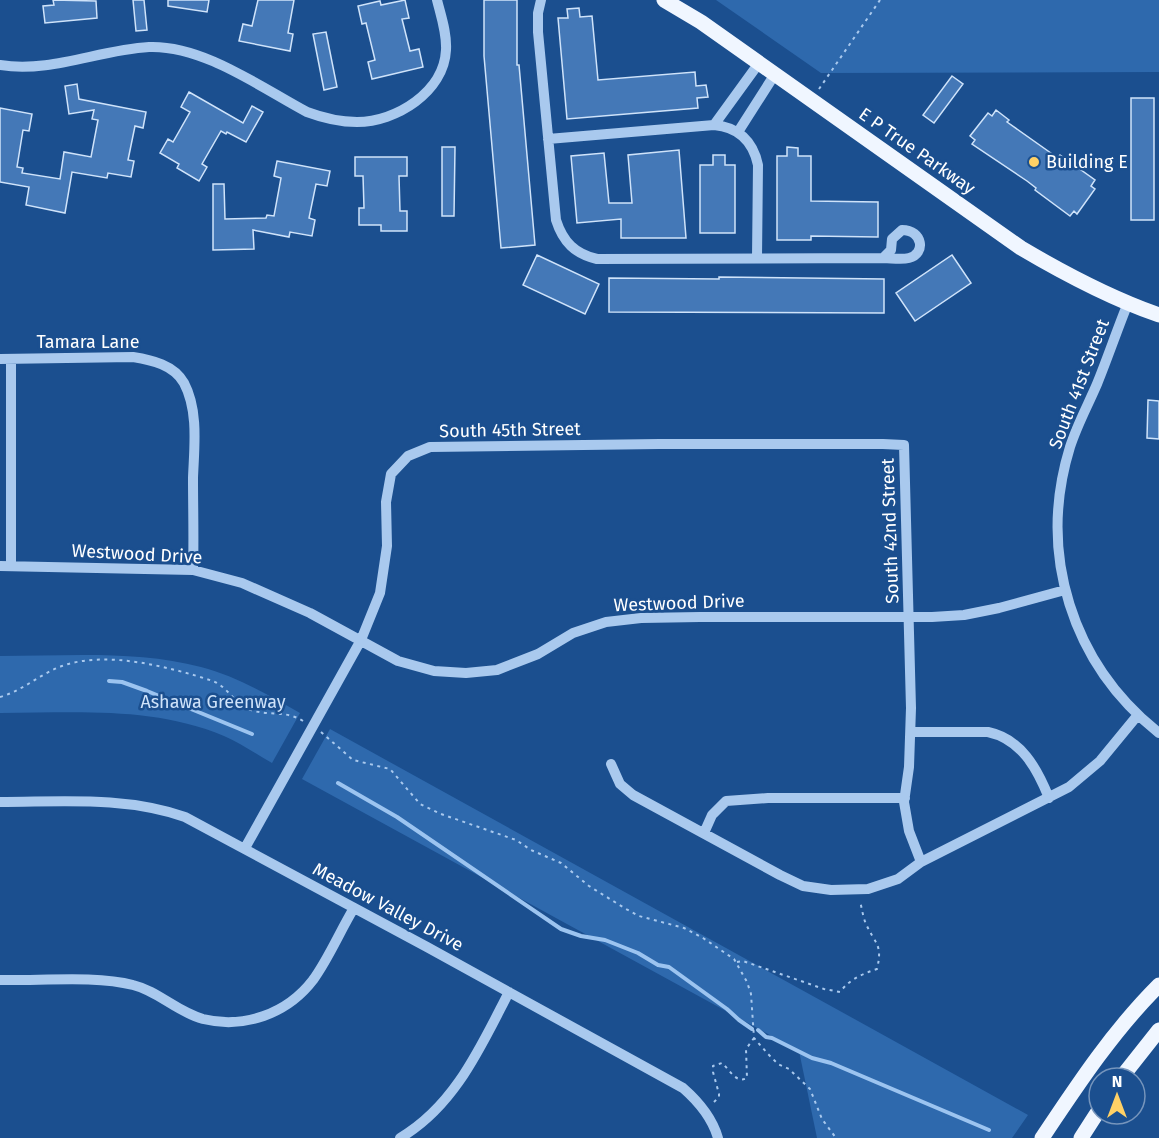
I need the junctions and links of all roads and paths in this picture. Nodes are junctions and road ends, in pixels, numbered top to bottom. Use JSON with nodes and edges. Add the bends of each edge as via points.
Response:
{"nodes":[{"id":1,"x":437,"y":0,"type":"edge"},
{"id":2,"x":541,"y":0,"type":"edge"},
{"id":3,"x":664,"y":0,"type":"edge"},
{"id":4,"x":880,"y":0,"type":"edge"},
{"id":5,"x":759,"y":63,"type":"junction"},
{"id":6,"x":0,"y":65,"type":"edge"},
{"id":7,"x":775,"y":74,"type":"junction"},
{"id":8,"x":811,"y":100,"type":"junction"},
{"id":9,"x":714,"y":125,"type":"junction"},
{"id":10,"x":738,"y":132,"type":"junction"},
{"id":11,"x":548,"y":139,"type":"junction"},
{"id":12,"x":757,"y":258,"type":"junction"},
{"id":13,"x":883,"y":258,"type":"dead end"},
{"id":14,"x":1128,"y":303,"type":"junction"},
{"id":15,"x":1159,"y":315,"type":"edge"},
{"id":16,"x":5,"y":359,"type":"edge"},
{"id":17,"x":904,"y":445,"type":"joint"},
{"id":18,"x":6,"y":566,"type":"edge"},
{"id":19,"x":193,"y":570,"type":"junction"},
{"id":20,"x":1065,"y":590,"type":"junction"},
{"id":21,"x":909,"y":616,"type":"junction"},
{"id":22,"x":361,"y":640,"type":"junction"},
{"id":23,"x":0,"y":697,"type":"edge"},
{"id":24,"x":1137,"y":716,"type":"junction"},
{"id":25,"x":313,"y":726,"type":"junction"},
{"id":26,"x":911,"y":732,"type":"junction"},
{"id":27,"x":1159,"y":733,"type":"edge"},
{"id":28,"x":611,"y":764,"type":"dead end"},
{"id":29,"x":904,"y":798,"type":"junction"},
{"id":30,"x":1049,"y":798,"type":"junction"},
{"id":31,"x":0,"y":802,"type":"edge"},
{"id":32,"x":704,"y":833,"type":"junction"},
{"id":33,"x":245,"y":848,"type":"junction"},
{"id":34,"x":921,"y":862,"type":"junction"},
{"id":35,"x":856,"y":890,"type":"junction"},
{"id":36,"x":354,"y":908,"type":"junction"},
{"id":37,"x":736,"y":962,"type":"junction"},
{"id":38,"x":0,"y":980,"type":"edge"},
{"id":39,"x":1159,"y":985,"type":"edge"},
{"id":40,"x":509,"y":992,"type":"junction"},
{"id":41,"x":1159,"y":1030,"type":"edge"},
{"id":42,"x":754,"y":1038,"type":"junction"},
{"id":43,"x":1130,"y":1066,"type":"edge"},
{"id":44,"x":714,"y":1102,"type":"dead end"},
{"id":45,"x":400,"y":1138,"type":"edge"},
{"id":46,"x":718,"y":1138,"type":"edge"},
{"id":47,"x":836,"y":1138,"type":"edge"},
{"id":48,"x":1042,"y":1138,"type":"edge"}],
"edges":[{"from":1,"to":6,"type":"street","via":[[446,36],[439,74],[412,103],[367,121],[322,118],[211,60],[180,50],[149,47],[44,66]]},
{"from":2,"to":11,"type":"street","via":[[538,32]]},
{"from":3,"to":5,"type":"main road","name":"E P True Parkway"},
{"from":4,"to":8,"type":"path"},
{"from":5,"to":7,"type":"main road","name":"E P True Parkway"},
{"from":5,"to":9,"type":"street"},
{"from":7,"to":8,"type":"main road","name":"E P True Parkway"},
{"from":7,"to":10,"type":"street"},
{"from":8,"to":14,"type":"main road","name":"E P True Parkway","via":[[1021,248]]},
{"from":9,"to":10,"type":"street"},
{"from":9,"to":11,"type":"street"},
{"from":10,"to":12,"type":"street","via":[[750,143],[758,165]]},
{"from":11,"to":12,"type":"street","via":[[556,220],[574,250],[597,259]]},
{"from":12,"to":13,"type":"street"},
{"from":14,"to":15,"type":"main road","name":"E P True Parkway"},
{"from":14,"to":20,"type":"street","name":"South 41st Street","via":[[1064,471],[1059,497],[1058,558]]},
{"from":16,"to":18,"type":"street"},
{"from":16,"to":19,"type":"street","name":"Tamara Lane","via":[[133,357],[152,360],[184,382],[192,404],[194,431]]},
{"from":17,"to":21,"type":"street","name":"South 42nd Street"},
{"from":17,"to":22,"type":"street","name":"South 45th Street","via":[[430,447],[408,456],[391,474],[380,593]]},
{"from":18,"to":19,"type":"street","name":"Westwood Drive"},
{"from":19,"to":22,"type":"street","name":"Westwood Drive","via":[[242,583]]},
{"from":20,"to":21,"type":"street","name":"Westwood Drive","via":[[964,615]]},
{"from":20,"to":24,"type":"street","name":"South 41st Street","via":[[1090,655]]},
{"from":21,"to":22,"type":"street","name":"Westwood Drive","via":[[700,616],[606,622],[573,633],[538,654],[497,670],[466,673],[434,671],[398,661]]},
{"from":21,"to":26,"type":"street","name":"South 42nd Street"},
{"from":22,"to":25,"type":"street","name":"South 45th Street"},
{"from":23,"to":25,"type":"path","via":[[64,665],[126,661],[213,681],[250,710],[290,714]]},
{"from":24,"to":27,"type":"street","name":"South 41st Street"},
{"from":24,"to":30,"type":"street","via":[[1100,761]]},
{"from":25,"to":33,"type":"street","name":"South 45th Street"},
{"from":25,"to":37,"type":"path","via":[[353,760],[390,769],[420,804],[516,840],[561,863],[626,909],[684,928]]},
{"from":26,"to":29,"type":"street","name":"South 42nd Street"},
{"from":26,"to":30,"type":"street","via":[[999,734],[1030,759]]},
{"from":28,"to":32,"type":"street","via":[[620,784],[633,795]]},
{"from":29,"to":32,"type":"street","via":[[726,801],[712,815]]},
{"from":29,"to":34,"type":"street","name":"South 42nd Street","via":[[909,831]]},
{"from":30,"to":34,"type":"street"},
{"from":31,"to":33,"type":"street","name":"Meadow Valley Drive","via":[[136,804],[185,817]]},
{"from":32,"to":35,"type":"street","via":[[803,886]]},
{"from":33,"to":36,"type":"street","name":"Meadow Valley Drive"},
{"from":34,"to":35,"type":"street","via":[[898,879]]},
{"from":35,"to":37,"type":"path","via":[[866,924],[879,945],[880,958],[878,969],[857,976],[840,992]]},
{"from":36,"to":38,"type":"street","via":[[320,969],[302,992],[273,1013],[255,1019],[202,1019],[152,992],[114,981]]},
{"from":36,"to":40,"type":"street","name":"Meadow Valley Drive"},
{"from":37,"to":42,"type":"path","via":[[751,994]]},
{"from":39,"to":48,"type":"main road","via":[[1099,1053]]},
{"from":40,"to":45,"type":"street","via":[[457,1084],[427,1119]]},
{"from":40,"to":46,"type":"street","name":"Meadow Valley Drive","via":[[682,1088],[707,1113]]},
{"from":41,"to":43,"type":"main road"},
{"from":42,"to":44,"type":"path","via":[[746,1049],[747,1078],[738,1080],[722,1064],[713,1066],[719,1094]]},
{"from":42,"to":47,"type":"path","via":[[778,1064],[810,1089],[822,1119]]}]}
